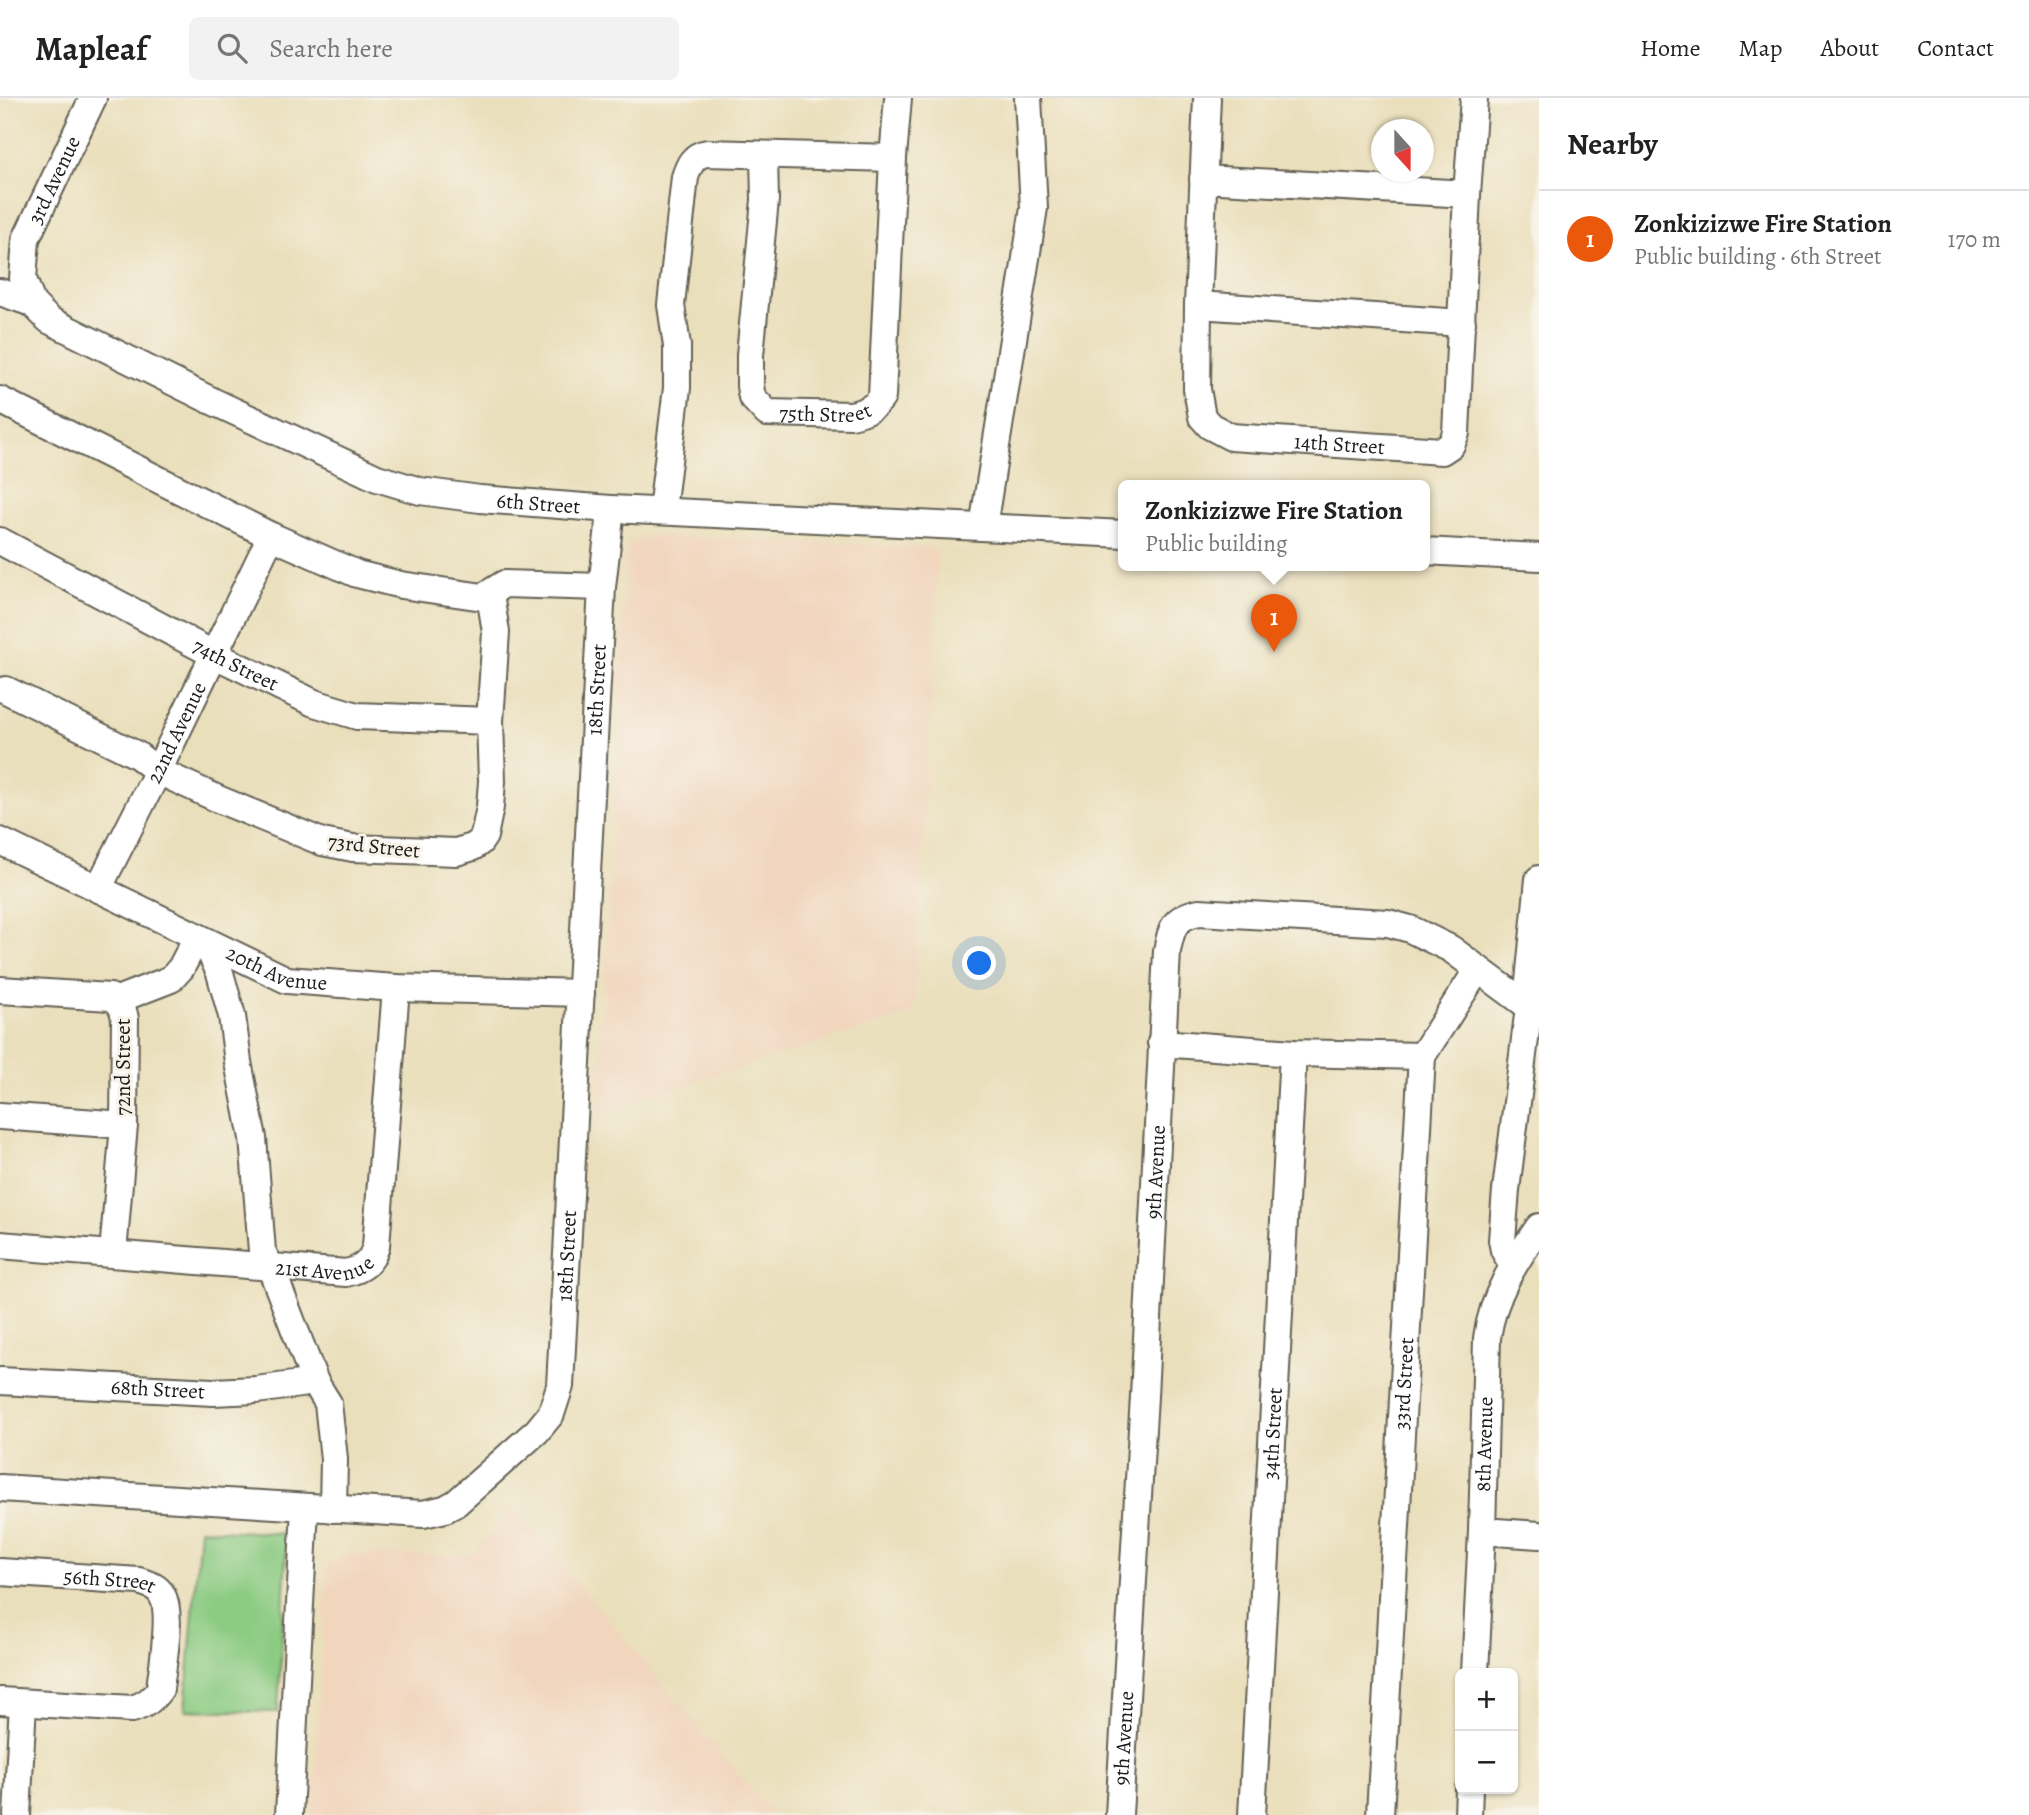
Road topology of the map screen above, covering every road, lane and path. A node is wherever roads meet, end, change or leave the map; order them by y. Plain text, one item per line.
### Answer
1 (93, 98) edge
2 (898, 98) edge
3 (1028, 98) edge
4 (1208, 98) edge
5 (1474, 98) edge
6 (764, 156) junction
7 (892, 158) junction
8 (1203, 179) junction
9 (1467, 194) junction
10 (0, 292) edge
11 (32, 303) junction
12 (1198, 305) junction
13 (1462, 323) junction
14 (0, 400) edge
15 (611, 509) junction
16 (663, 510) junction
17 (983, 527) junction
18 (1118, 534) edge
19 (271, 536) junction
20 (0, 541) edge
21 (1430, 551) edge
22 (1539, 557) edge
23 (602, 587) junction
24 (483, 597) junction
25 (213, 654) junction
26 (6, 690) dead end
27 (490, 721) junction
28 (158, 771) junction
29 (0, 841) edge
30 (1539, 879) edge
31 (98, 889) junction
32 (201, 939) junction
33 (1478, 969) junction
34 (396, 988) junction
35 (0, 990) edge
36 (581, 993) junction
37 (117, 1000) junction
38 (1534, 1010) edge
39 (1161, 1044) junction
40 (1293, 1053) junction
41 (1422, 1056) junction
42 (0, 1116) edge
43 (124, 1125) junction
44 (1539, 1227) edge
45 (0, 1245) edge
46 (113, 1253) junction
47 (1513, 1265) junction
48 (271, 1268) junction
49 (0, 1381) edge
50 (315, 1382) junction
51 (0, 1488) edge
52 (304, 1508) junction
53 (333, 1508) junction
54 (1482, 1531) junction
55 (1539, 1535) edge
56 (0, 1572) edge
57 (1475, 1668) edge
58 (11, 1702) edge
59 (1469, 1794) edge
60 (17, 1815) edge
61 (289, 1815) edge
62 (1119, 1815) edge
63 (1252, 1815) edge
64 (1380, 1815) edge
65 (1468, 1815) edge

1 - 11 street, 3rd Avenue
2 - 7 street, 75th Street
3 - 17 street
4 - 8 street, 14th Street
5 - 9 street, 14th Street
6 - 7 street
6 - 7 street, 75th Street
6 - 16 street
8 - 9 street
8 - 12 street, 14th Street
9 - 13 street, 14th Street
10 - 11 street, 6th Street
11 - 15 street, 6th Street
12 - 13 street
12 - 13 street, 14th Street
14 - 19 street
15 - 16 street, 6th Street
15 - 23 street, 18th Street
16 - 17 street, 6th Street
17 - 18 street, 6th Street
19 - 24 street
19 - 25 street, 22nd Avenue
20 - 25 street, 74th Street
21 - 22 street
23 - 24 street
23 - 36 street, 18th Street
24 - 27 street, 73rd Street
25 - 27 street, 74th Street
25 - 28 street, 22nd Avenue
26 - 28 street, 73rd Street
27 - 28 street, 73rd Street
28 - 31 street, 22nd Avenue
29 - 31 street, 20th Avenue
30 - 38 street
31 - 32 street, 20th Avenue
32 - 34 street, 20th Avenue
32 - 37 street
32 - 48 street
33 - 38 street, 9th Avenue
33 - 39 street, 9th Avenue
33 - 41 street, 33rd Street
34 - 36 street, 20th Avenue
34 - 48 street, 21st Avenue
35 - 37 street, 72nd Street
36 - 53 street, 18th Street
37 - 43 street, 72nd Street
38 - 47 street
39 - 40 street
39 - 62 street, 9th Avenue
40 - 41 street
40 - 63 street, 34th Street
41 - 64 street, 33rd Street
42 - 43 street
43 - 46 street, 72nd Street
44 - 47 street, 8th Avenue
45 - 46 street, 21st Avenue
46 - 48 street, 21st Avenue
47 - 54 street, 8th Avenue
48 - 50 street
49 - 50 street, 68th Street
50 - 53 street
51 - 52 street, 18th Street
52 - 53 street, 18th Street
52 - 61 street
54 - 55 street
54 - 57 street, 8th Avenue
56 - 58 street, 56th Street
58 - 60 street
59 - 65 street

